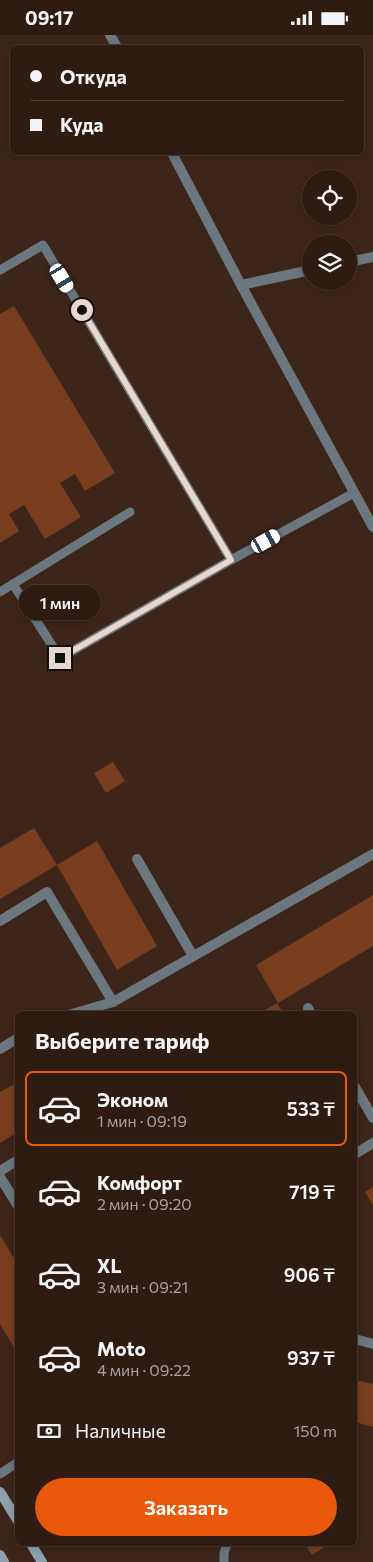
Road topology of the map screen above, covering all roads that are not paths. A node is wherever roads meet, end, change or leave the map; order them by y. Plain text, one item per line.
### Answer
1 (173, 155) edge
2 (373, 257) edge
3 (357, 260) edge
4 (0, 270) edge
5 (302, 272) edge
6 (240, 285) junction
7 (354, 493) junction
8 (130, 512) dead end
9 (373, 527) edge
10 (231, 560) junction
11 (14, 584) junction
12 (0, 592) edge
13 (373, 854) edge
14 (138, 859) dead end
15 (0, 921) edge
16 (193, 956) junction
17 (113, 1002) junction
18 (82, 1011) edge
19 (15, 1040) edge
20 (0, 1049) edge
21 (357, 1090) edge
22 (373, 1118) edge
23 (373, 1143) edge
24 (357, 1153) edge
25 (15, 1162) edge
26 (0, 1171) edge
27 (0, 1177) edge
28 (15, 1202) edge
29 (357, 1340) edge
30 (373, 1344) edge
31 (15, 1464) edge
32 (0, 1474) edge
33 (0, 1492) edge
34 (15, 1516) edge
35 (32, 1546) edge
36 (226, 1546) edge
37 (0, 1555) edge
38 (4, 1562) edge
39 (42, 1562) edge
40 (224, 1562) edge

1 - 6 street
2 - 3 street
4 - 10 lane
5 - 6 street
6 - 7 street
7 - 9 street
7 - 10 lane
8 - 11 lane
10 - 11 lane
11 - 12 lane
13 - 16 street
14 - 16 street
15 - 17 street
16 - 17 street
17 - 18 street
19 - 20 street
21 - 22 street
23 - 24 street
25 - 26 street
27 - 28 street
29 - 30 street
31 - 32 lane
33 - 34 main road
35 - 39 main road
36 - 40 lane
37 - 38 main road

